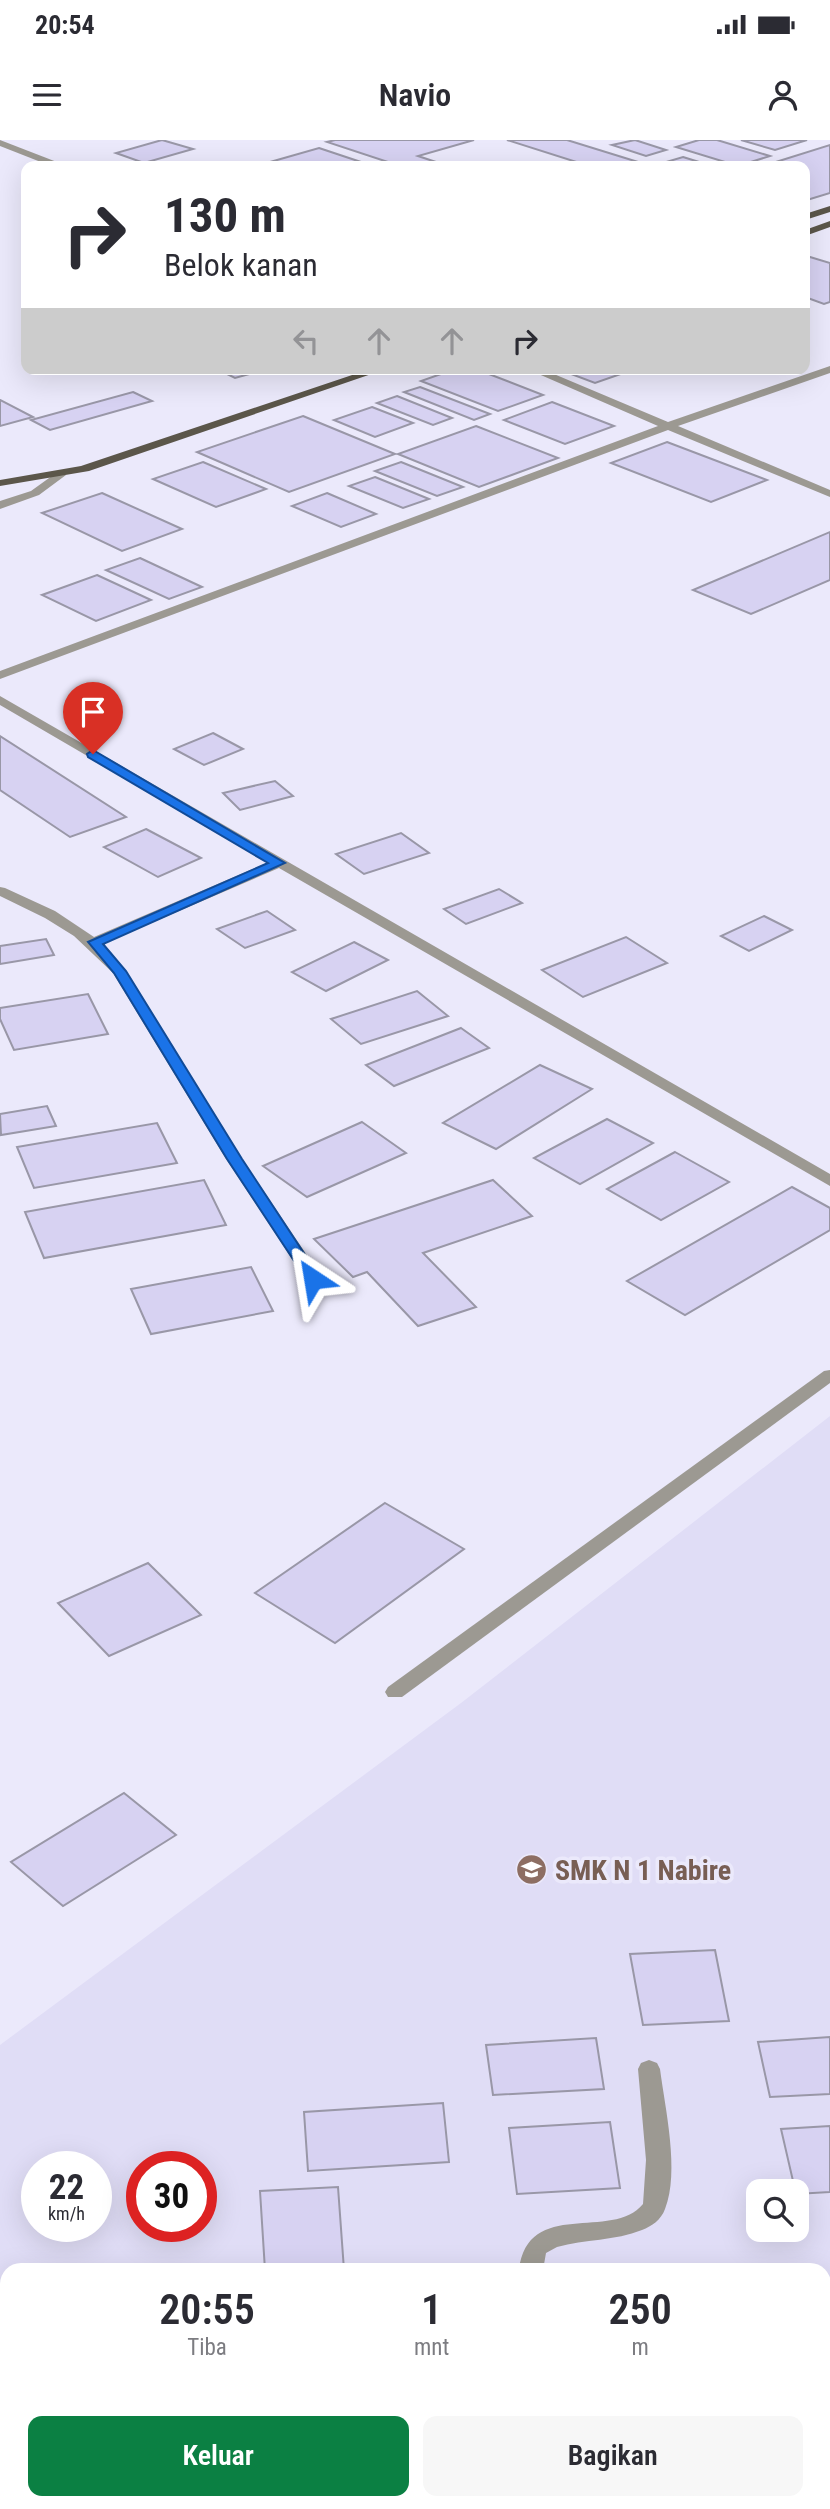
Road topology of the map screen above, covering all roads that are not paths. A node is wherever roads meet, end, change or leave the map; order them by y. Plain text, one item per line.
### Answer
1 (0, 143) edge
2 (45, 161) edge
3 (830, 209) edge
4 (810, 215) edge
5 (830, 224) edge
6 (810, 231) edge
7 (830, 369) edge
8 (363, 375) edge
9 (546, 375) edge
10 (668, 426) junction
11 (60, 475) junction
12 (0, 483) edge
13 (830, 494) edge
14 (0, 505) edge
15 (0, 675) edge
16 (0, 700) edge
17 (278, 863) junction
18 (0, 891) edge
19 (95, 942) junction
20 (830, 1181) edge
21 (313, 1279) dead end
22 (830, 1374) edge
23 (396, 1692) dead end
24 (649, 2068) dead end
25 (532, 2263) edge

1 - 2 street
3 - 4 main road
5 - 6 main road
7 - 10 street
8 - 11 main road
9 - 10 street
10 - 13 street
10 - 15 street
11 - 12 main road
11 - 14 street
16 - 17 street
17 - 19 street
17 - 20 street
18 - 19 street
19 - 21 street
22 - 23 street
24 - 25 street

